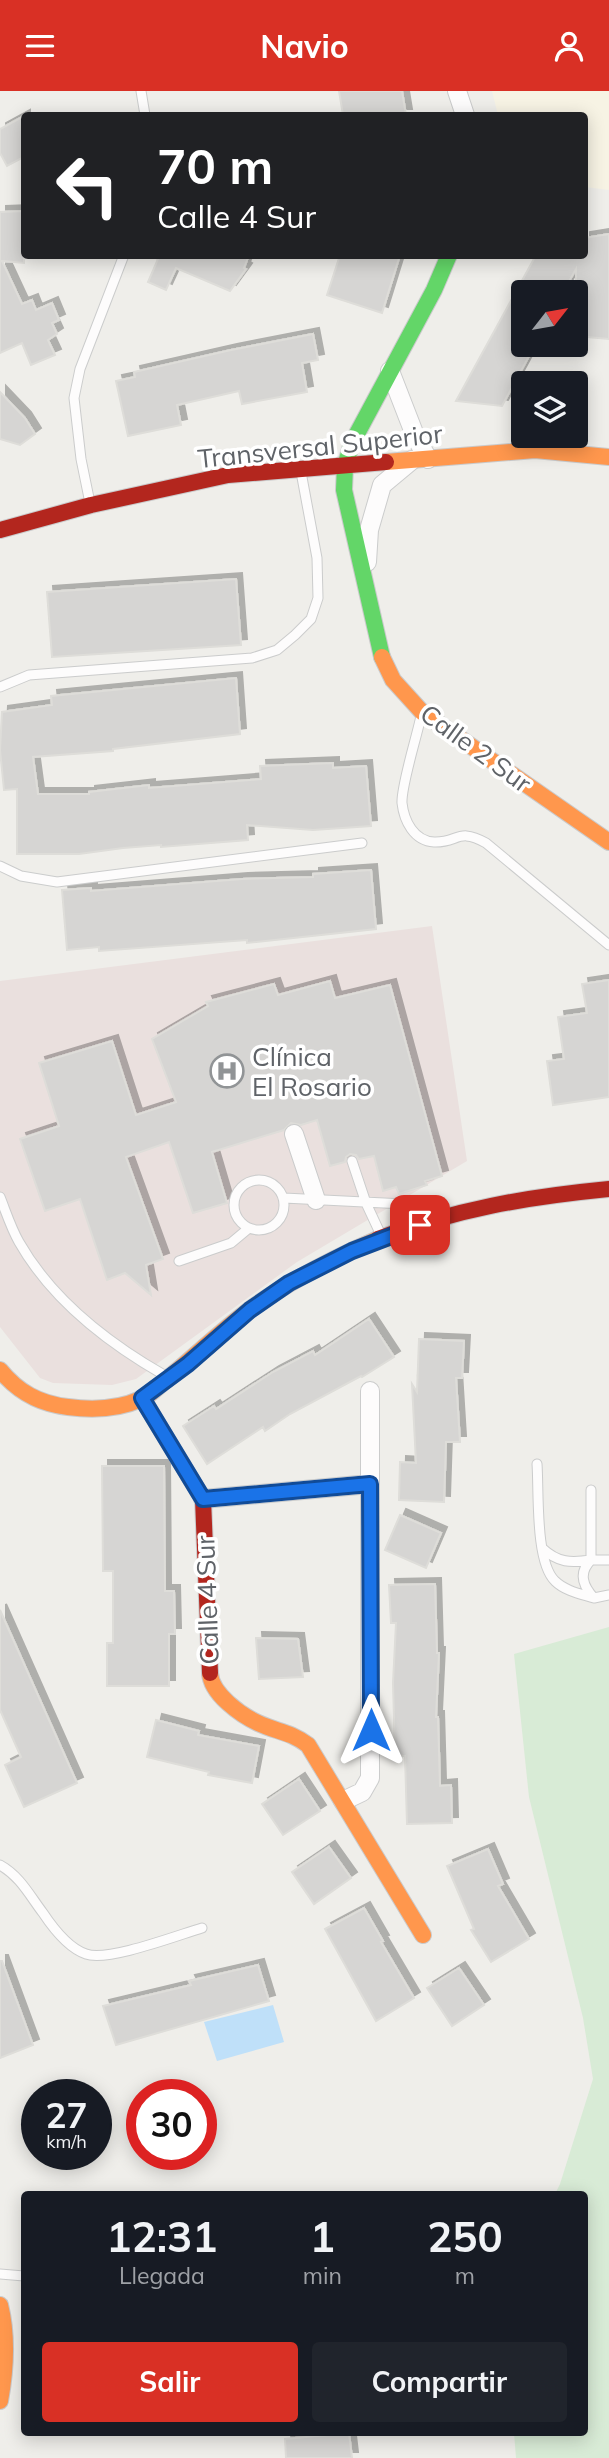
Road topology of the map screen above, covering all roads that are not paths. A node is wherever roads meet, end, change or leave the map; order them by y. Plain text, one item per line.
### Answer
1 (141, 91) edge
2 (457, 91) edge
3 (144, 112) edge
4 (464, 112) edge
5 (122, 259) edge
6 (447, 259) edge
7 (390, 371) junction
8 (609, 457) edge
9 (420, 460) junction
10 (345, 465) junction
11 (300, 469) junction
12 (91, 505) junction
13 (0, 530) edge
14 (366, 587) junction
15 (0, 687) edge
16 (422, 712) junction
17 (609, 842) edge
18 (362, 843) dead end
19 (0, 866) edge
20 (609, 944) edge
21 (294, 1134) dead end
22 (352, 1161) dead end
23 (609, 1189) edge
24 (0, 1197) edge
25 (284, 1198) junction
26 (316, 1200) junction
27 (366, 1203) junction
28 (438, 1218) junction
29 (249, 1229) junction
30 (383, 1238) junction
31 (179, 1261) dead end
32 (0, 1370) edge
33 (169, 1378) junction
34 (370, 1391) dead end
35 (142, 1398) junction
36 (537, 1464) dead end
37 (370, 1484) junction
38 (591, 1490) dead end
39 (203, 1499) junction
40 (542, 1548) junction
41 (592, 1560) junction
42 (609, 1560) edge
43 (609, 1595) edge
44 (594, 1598) junction
45 (343, 1801) junction
46 (0, 1864) edge
47 (202, 1928) dead end
48 (423, 1935) dead end
49 (0, 2274) edge
50 (21, 2276) edge
51 (0, 2305) edge
52 (0, 2400) edge

1 - 3 lane
2 - 4 street
5 - 12 lane
6 - 7 street
7 - 9 street
7 - 10 street
8 - 9 street, Transversal Superior
9 - 10 street, Transversal Superior
9 - 14 street, Calle 2 Sur
10 - 11 street, Transversal Superior
10 - 14 street, Calle 2 Sur
11 - 12 street, Transversal Superior
11 - 15 lane
12 - 13 street, Transversal Superior
14 - 16 street, Calle 2 Sur
16 - 17 street, Calle 2 Sur
16 - 20 lane
18 - 19 lane
21 - 26 street
22 - 27 lane
23 - 28 street
24 - 33 lane
25 - 26 lane
25 - 29 lane
25 - 29 lane
26 - 27 lane
27 - 28 lane
27 - 30 lane
28 - 30 street
29 - 31 lane
30 - 33 street
32 - 35 street
33 - 35 street
34 - 37 street
35 - 39 street, Calle 4 Sur
36 - 40 lane
37 - 39 street, Calle 4 Sur
37 - 45 street
38 - 41 lane
39 - 45 street, Calle 4 Sur
40 - 41 lane
40 - 44 lane
41 - 42 lane
41 - 44 lane
43 - 44 lane
45 - 48 street, Calle 4 Sur
46 - 47 lane
49 - 50 lane
51 - 52 street

